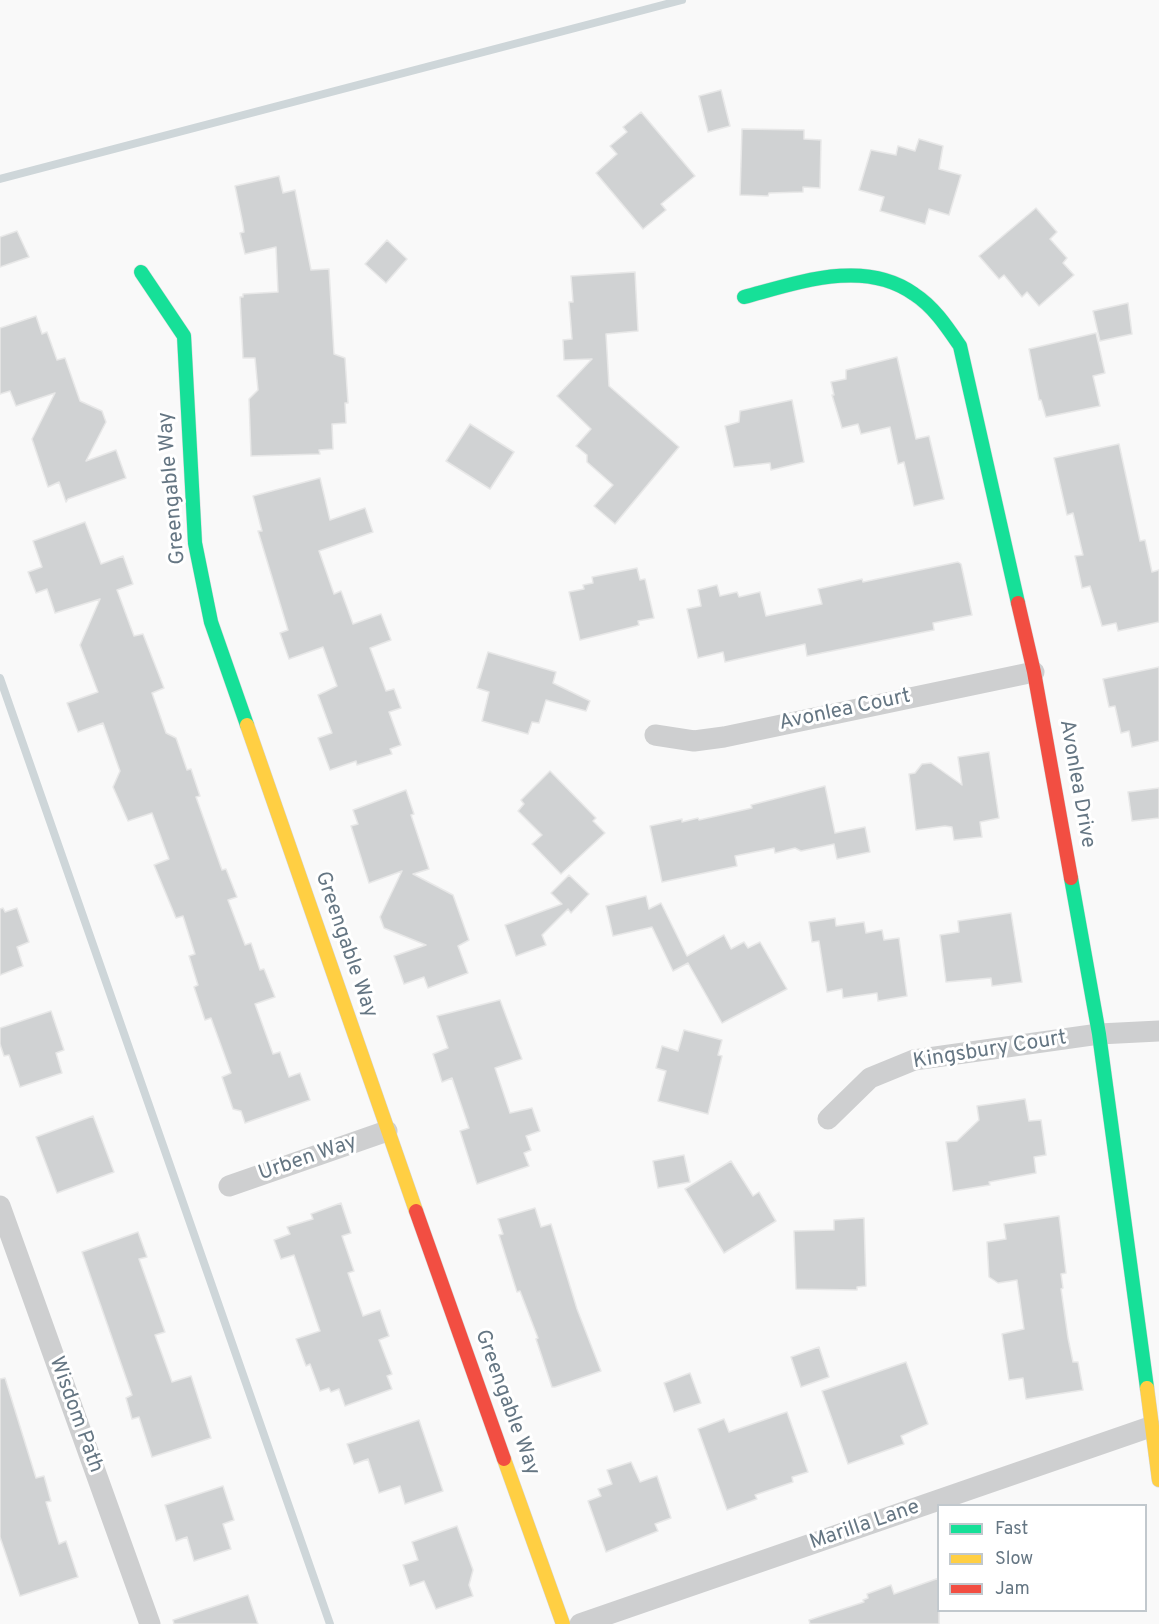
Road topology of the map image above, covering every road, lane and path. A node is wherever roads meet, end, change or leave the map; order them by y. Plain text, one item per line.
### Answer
1 (141, 272) dead end
2 (744, 297) dead end
3 (1034, 672) junction
4 (655, 735) dead end
5 (1159, 1030) edge
6 (1099, 1034) junction
7 (828, 1119) dead end
8 (387, 1131) junction
9 (229, 1186) dead end
10 (0, 1206) edge
11 (1150, 1427) junction
12 (1159, 1480) edge
13 (143, 1622) edge
14 (563, 1624) edge
15 (580, 1624) edge

1 - 8 street, Greengable Way
2 - 3 street, Avonlea Drive
3 - 4 street, Avonlea Court
3 - 6 street, Avonlea Drive
5 - 6 street, Kingsbury Court
6 - 7 street, Kingsbury Court
6 - 11 street, Avonlea Drive
8 - 9 street, Urben Way
8 - 14 street, Greengable Way
10 - 13 street, Wisdom Path
11 - 12 street, Avonlea Drive
11 - 15 street, Marilla Lane

